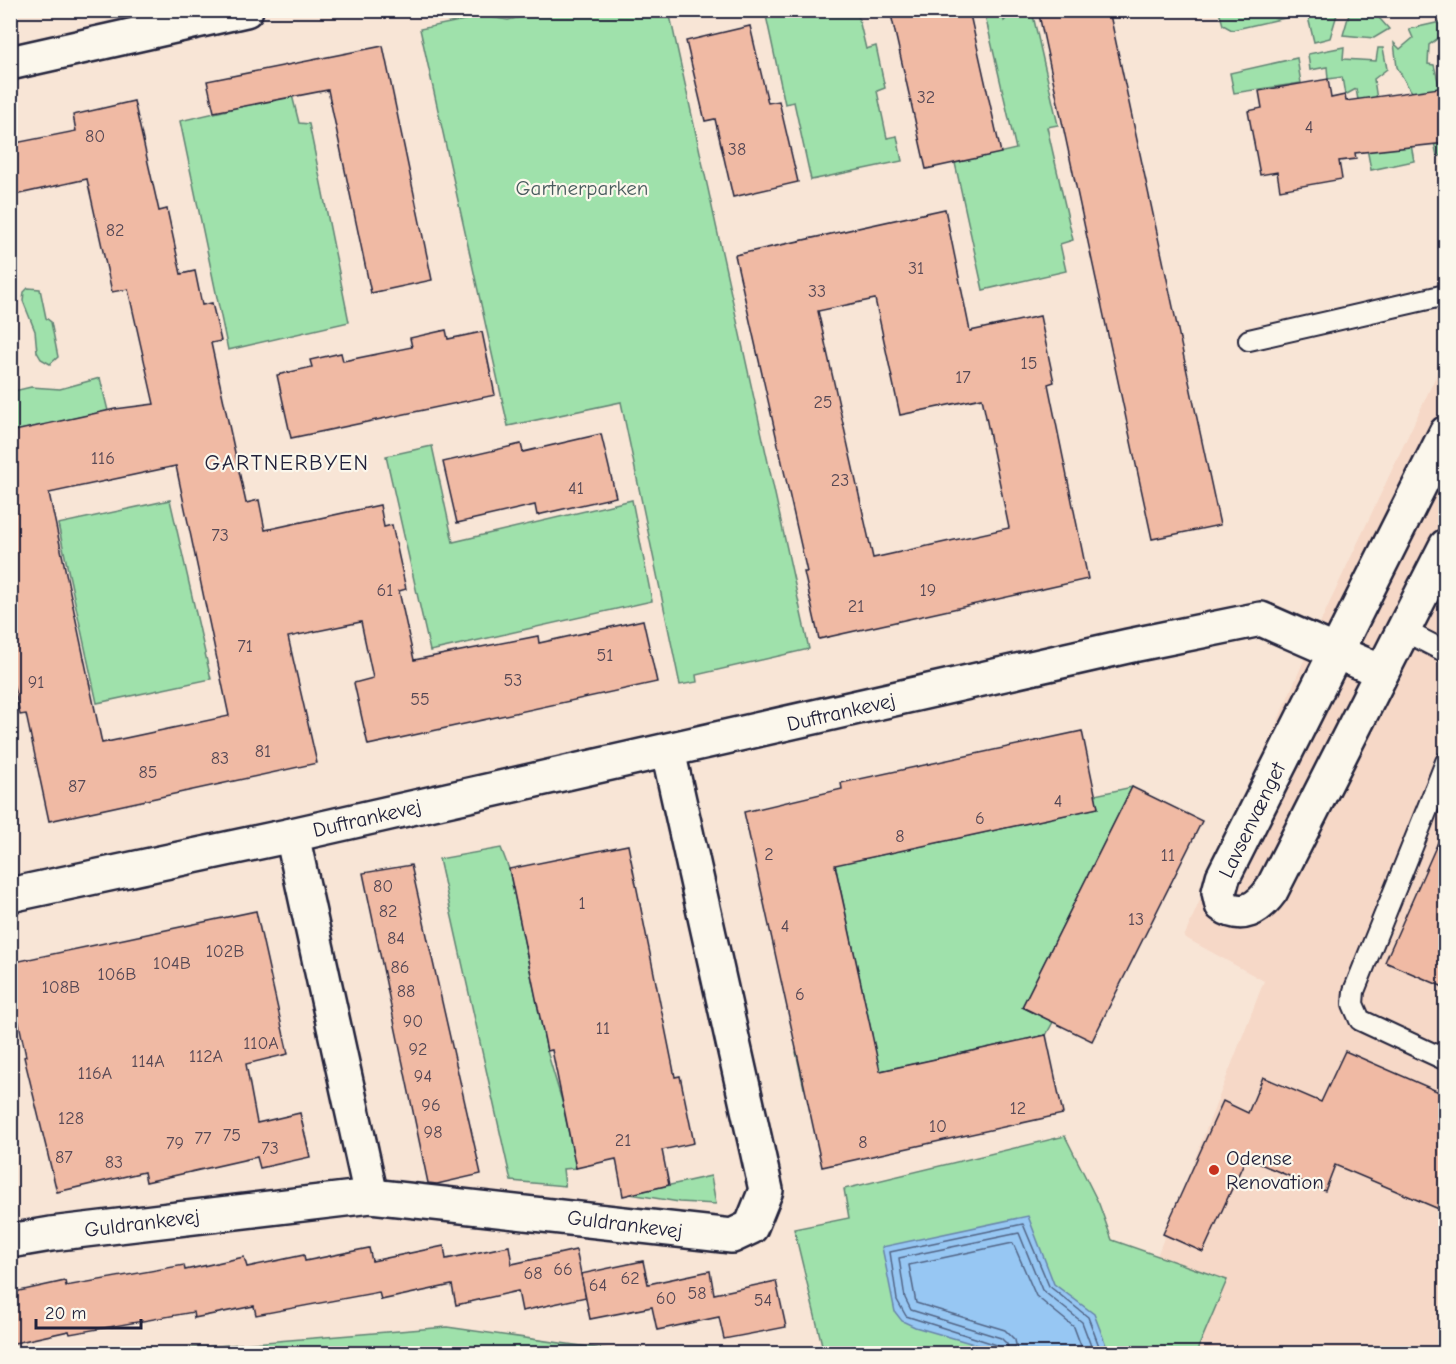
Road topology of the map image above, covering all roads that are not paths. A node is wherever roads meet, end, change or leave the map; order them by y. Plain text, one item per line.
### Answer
1 (246, 10) edge
2 (10, 63) edge
3 (1446, 298) edge
4 (1249, 340) dead end
5 (1446, 433) edge
6 (1446, 546) edge
7 (1403, 630) junction
8 (1337, 650) junction
9 (1444, 651) edge
10 (1382, 672) junction
11 (668, 751) junction
12 (1446, 762) edge
13 (1440, 792) edge
14 (292, 835) junction
15 (10, 895) edge
16 (1446, 1060) edge
17 (370, 1196) junction
18 (10, 1241) edge

1 - 2 street
3 - 4 lane
5 - 8 street, Lavsenvænget
6 - 7 street, Lavsenvænget
7 - 9 lane
7 - 10 street, Lavsenvænget
8 - 10 street, Duftrankevej
8 - 10 street, Lavsenvænget
8 - 11 street, Duftrankevej
11 - 14 street, Duftrankevej
11 - 17 street, Guldrankevej
12 - 13 lane
13 - 16 lane
14 - 15 street, Duftrankevej
14 - 17 street, Duftrankevej
17 - 18 street, Guldrankevej

